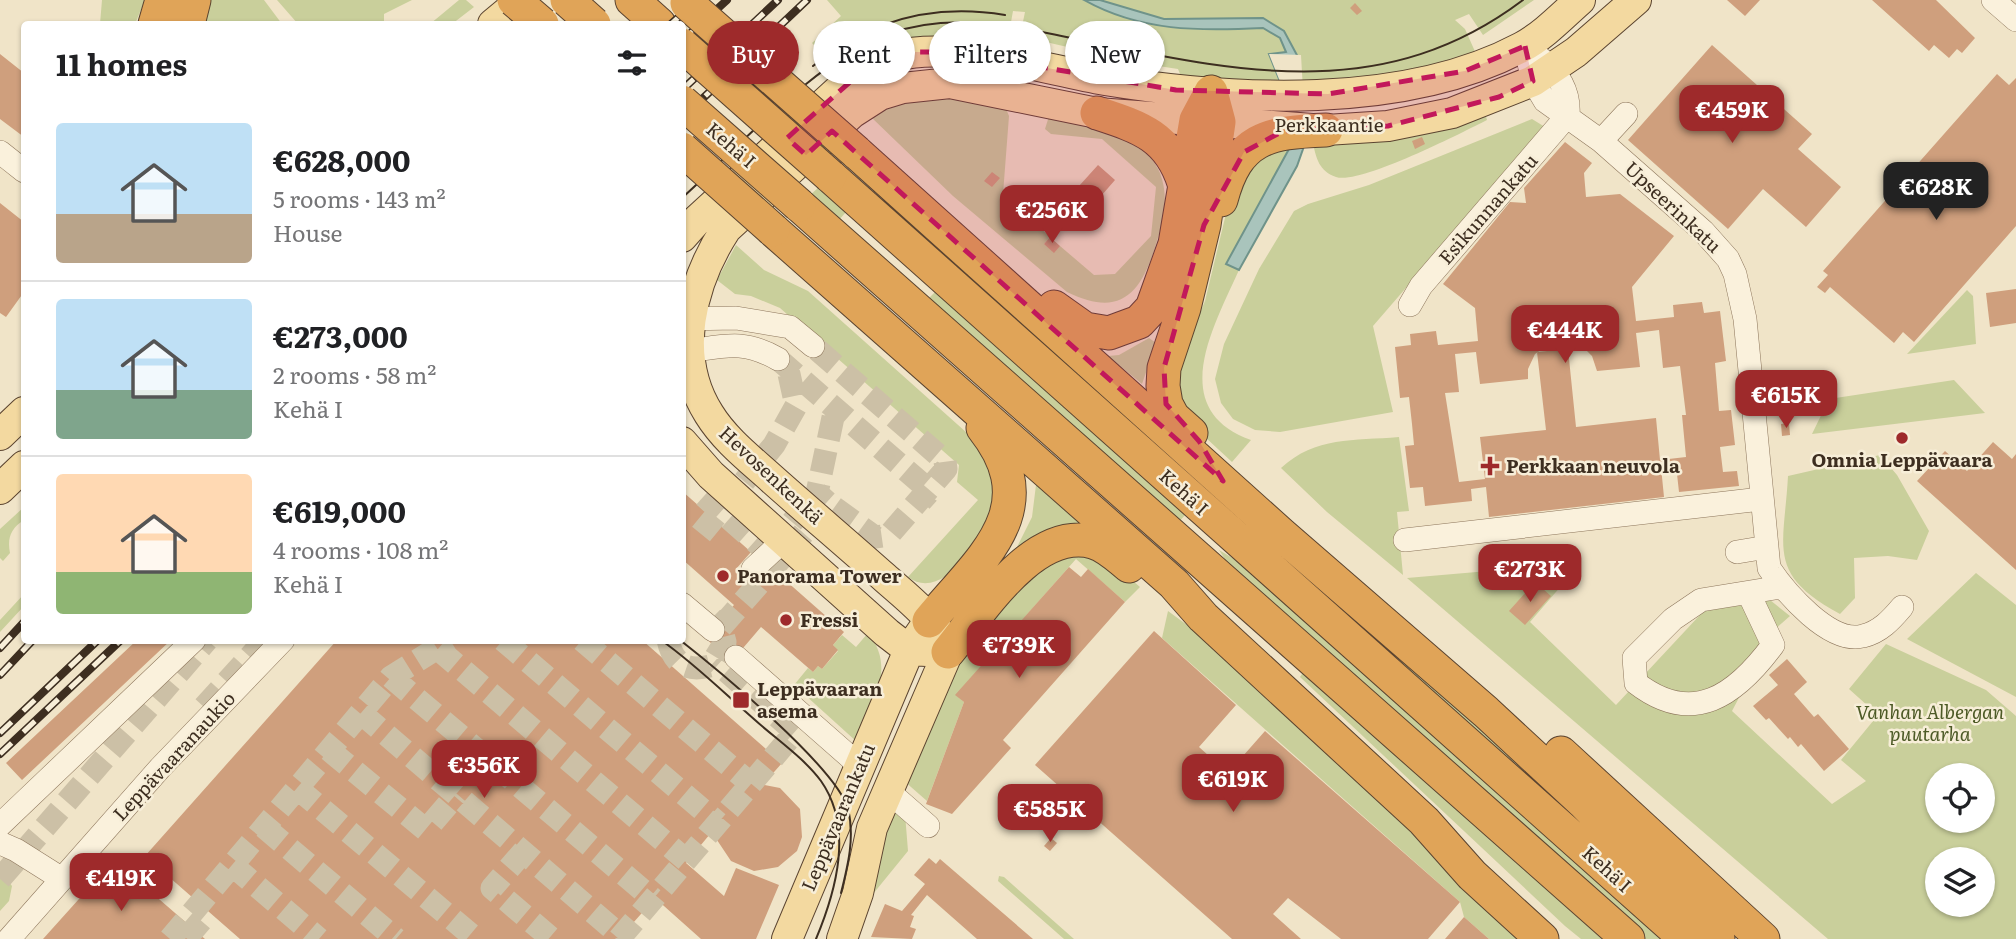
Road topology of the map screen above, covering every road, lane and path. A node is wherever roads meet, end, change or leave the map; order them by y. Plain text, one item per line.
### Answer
1 (162, 0) edge
2 (194, 0) edge
3 (514, 0) edge
4 (522, 0) edge
5 (566, 0) edge
6 (588, 0) edge
7 (632, 0) edge
8 (684, 0) edge
9 (1580, 0) edge
10 (1636, 0) edge
11 (1993, 0) edge
12 (2016, 20) edge
13 (156, 21) edge
14 (189, 21) edge
15 (497, 21) edge
16 (538, 21) edge
17 (562, 21) edge
18 (590, 21) edge
19 (656, 21) edge
20 (1525, 46) junction
21 (686, 49) edge
22 (1543, 75) junction
23 (686, 106) edge
24 (1209, 111) junction
25 (1097, 113) junction
26 (1626, 114) dead end
27 (1568, 115) junction
28 (1282, 129) junction
29 (1326, 130) joint
30 (1601, 141) junction
31 (0, 152) edge
32 (686, 153) edge
33 (21, 169) edge
34 (1184, 183) junction
35 (1204, 225) junction
36 (686, 232) edge
37 (999, 279) junction
38 (1410, 305) dead end
39 (736, 318) junction
40 (686, 319) edge
41 (813, 346) tunnel mouth
42 (686, 352) edge
43 (686, 355) edge
44 (947, 382) junction
45 (21, 415) edge
46 (0, 435) edge
47 (686, 447) edge
48 (21, 469) edge
49 (1223, 481) junction
50 (0, 489) edge
51 (1761, 499) junction
52 (784, 540) junction
53 (1405, 540) dead end
54 (1767, 547) junction
55 (1737, 552) dead end
56 (753, 569) dead end
57 (1336, 583) junction
58 (1781, 587) junction
59 (1749, 594) junction
60 (1902, 607) dead end
61 (686, 608) edge
62 (1203, 617) junction
63 (929, 621) junction
64 (713, 630) tunnel mouth
65 (190, 644) edge
66 (279, 644) edge
67 (909, 650) junction
68 (948, 652) junction
69 (736, 657) dead end
70 (851, 758) dead end
71 (896, 798) dead end
72 (1424, 821) junction
73 (0, 825) edge
74 (928, 826) dead end
75 (0, 844) edge
76 (62, 879) junction
77 (7, 938) edge
78 (787, 939) edge
79 (842, 939) edge
80 (1542, 939) edge
81 (1568, 939) edge
82 (1628, 939) edge
83 (1686, 939) edge
84 (1718, 939) edge
85 (1763, 939) edge

1 - 13 highway
2 - 14 highway
3 - 16 highway, bridge
4 - 15 main road
5 - 18 highway, bridge
6 - 17 main road
7 - 19 highway
8 - 37 highway, bridge
9 - 20 main road, Perkkaantie
10 - 22 main road, Perkkaantie
11 - 12 street
20 - 22 street, Upseerinkatu
20 - 24 main road, Perkkaantie
21 - 83 highway, Kehä I, bridge
22 - 27 street, Upseerinkatu
22 - 29 main road, Perkkaantie
23 - 82 highway, Kehä I, bridge
24 - 25 main road, Hevosenkenkä
24 - 28 main road, Perkkaantie
24 - 34 highway
24 - 35 highway
24 - 36 main road
25 - 34 highway
25 - 40 main road, Hevosenkenkä
26 - 30 street
27 - 30 street, Upseerinkatu
27 - 38 street, Esikunnankatu
28 - 29 highway
28 - 35 highway
30 - 51 street, Upseerinkatu
31 - 33 street
32 - 44 highway, bridge
34 - 37 highway
35 - 49 highway
37 - 49 highway
39 - 40 street
39 - 41 street
39 - 42 street
43 - 63 main road, Hevosenkenkä
44 - 62 highway
44 - 63 highway
45 - 46 main road
47 - 52 main road, Hevosenkenkä
48 - 50 main road
49 - 57 highway
51 - 53 street
51 - 54 street, Upseerinkatu
52 - 56 street
52 - 67 main road, Hevosenkenkä
54 - 55 street
54 - 58 street, Upseerinkatu
57 - 84 highway
57 - 85 highway
58 - 59 street
58 - 60 street, Upseerinkatu
59 - 59 street
61 - 64 street
62 - 68 highway
62 - 72 highway
63 - 67 main road, Leppävaarankatu
63 - 68 main road, Hevosenkenkä
65 - 73 street
66 - 76 street, Leppävaaranaukio
67 - 68 main road
67 - 78 main road, Leppävaarankatu
68 - 79 main road, Leppävaarankatu
69 - 70 street
71 - 74 street
72 - 80 highway
72 - 81 highway
75 - 76 street
76 - 77 street, Leppävaaranaukio

